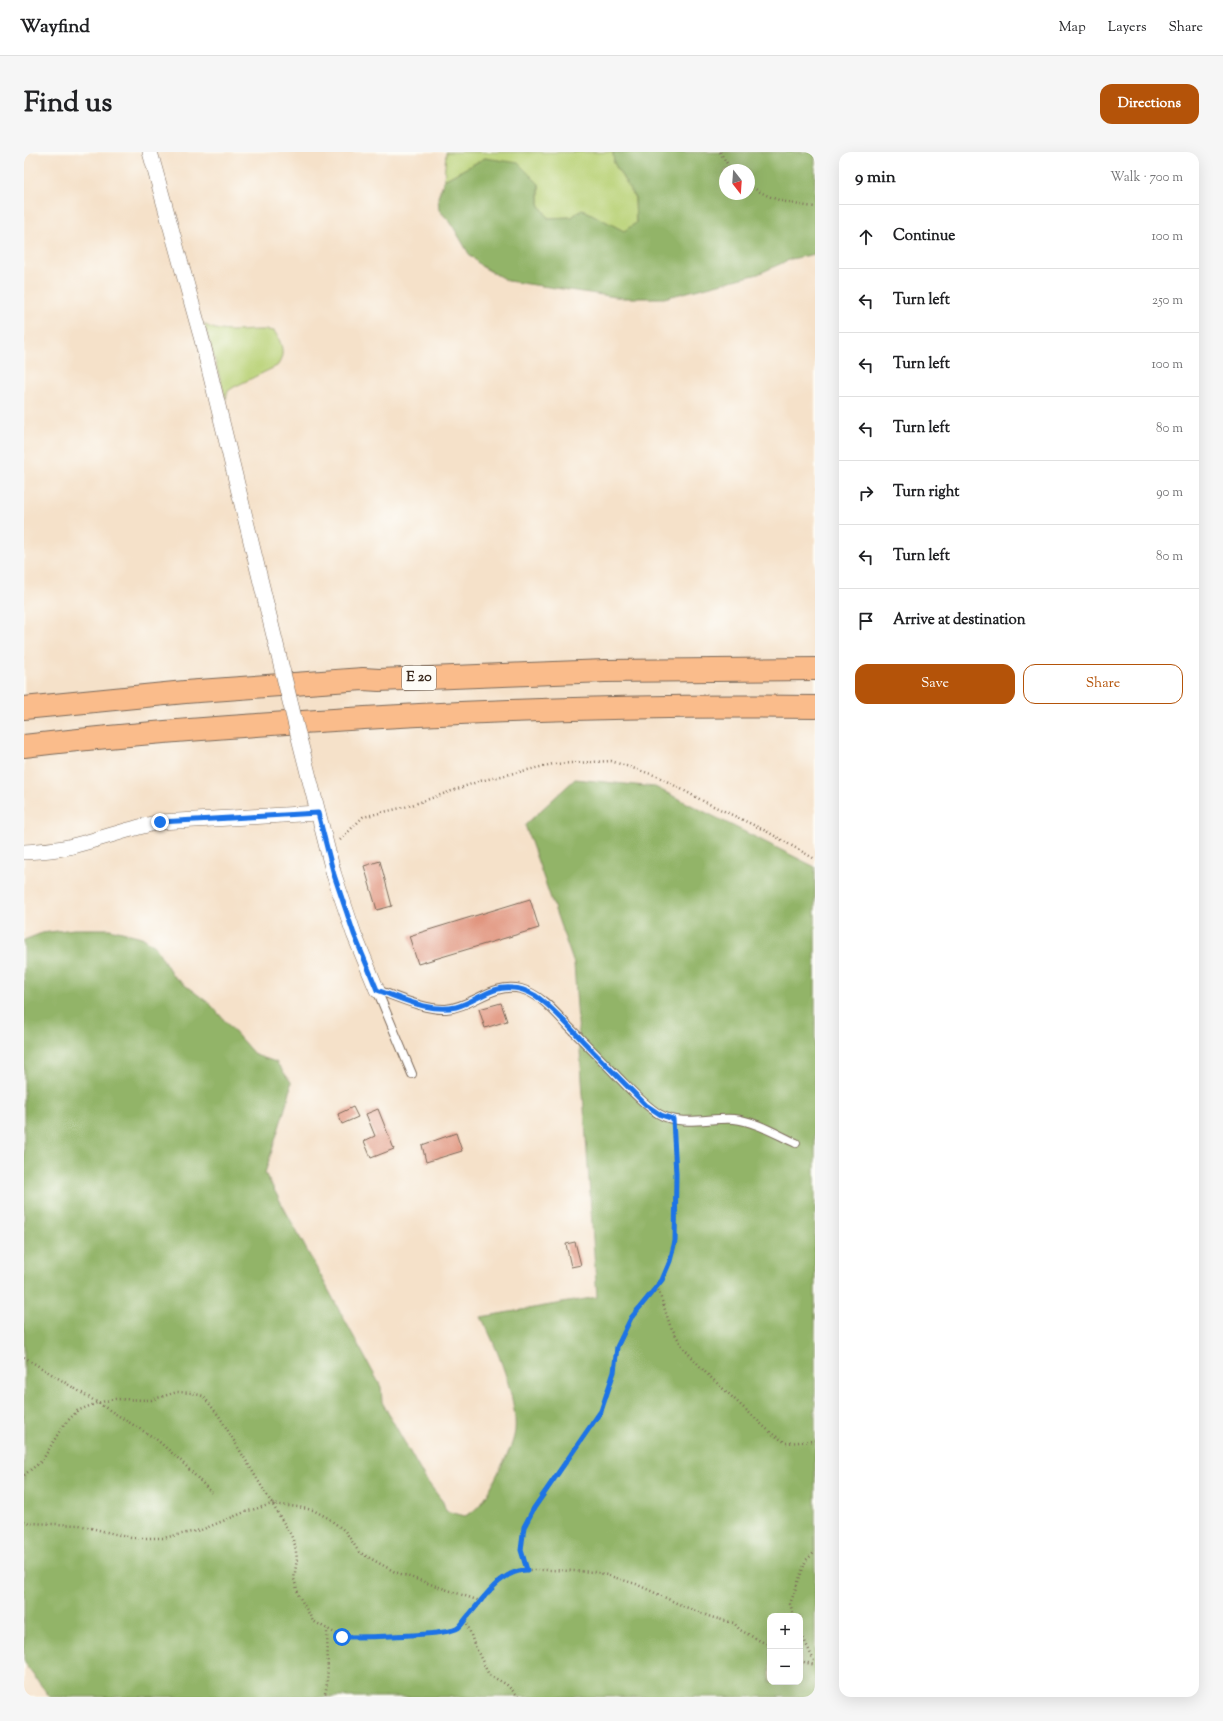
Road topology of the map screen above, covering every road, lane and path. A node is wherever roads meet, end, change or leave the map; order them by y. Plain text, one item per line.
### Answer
1 (150, 152) edge
2 (720, 152) edge
3 (727, 164) edge
4 (755, 189) edge
5 (815, 208) edge
6 (815, 669) edge
7 (815, 707) edge
8 (24, 708) edge
9 (24, 746) edge
10 (318, 813) junction
11 (24, 852) edge
12 (815, 859) edge
13 (330, 861) junction
14 (377, 990) junction
15 (412, 1074) dead end
16 (673, 1119) junction
17 (796, 1143) dead end
18 (657, 1286) junction
19 (24, 1357) edge
20 (97, 1403) junction
21 (815, 1441) edge
22 (24, 1475) edge
23 (212, 1493) dead end
24 (272, 1504) junction
25 (24, 1521) edge
26 (815, 1552) edge
27 (527, 1570) junction
28 (480, 1601) junction
29 (793, 1613) edge
30 (465, 1619) junction
31 (327, 1629) junction
32 (803, 1637) edge
33 (767, 1644) edge
34 (803, 1662) edge
35 (815, 1664) edge
36 (324, 1697) edge
37 (519, 1697) edge

1 - 10 street, bridge
2 - 3 path
4 - 5 path
6 - 8 highway, E 20
7 - 9 highway
10 - 11 street
10 - 13 street
12 - 13 path
13 - 14 street
14 - 15 lane
14 - 16 lane
16 - 17 lane
16 - 18 path
18 - 21 path
18 - 27 path
19 - 20 path
20 - 22 path
20 - 23 path
20 - 24 path
24 - 25 path
24 - 28 path
24 - 31 path
26 - 29 path
27 - 28 path
27 - 33 path
28 - 30 path
30 - 31 path
30 - 37 path
31 - 36 path
32 - 35 path
34 - 35 path

